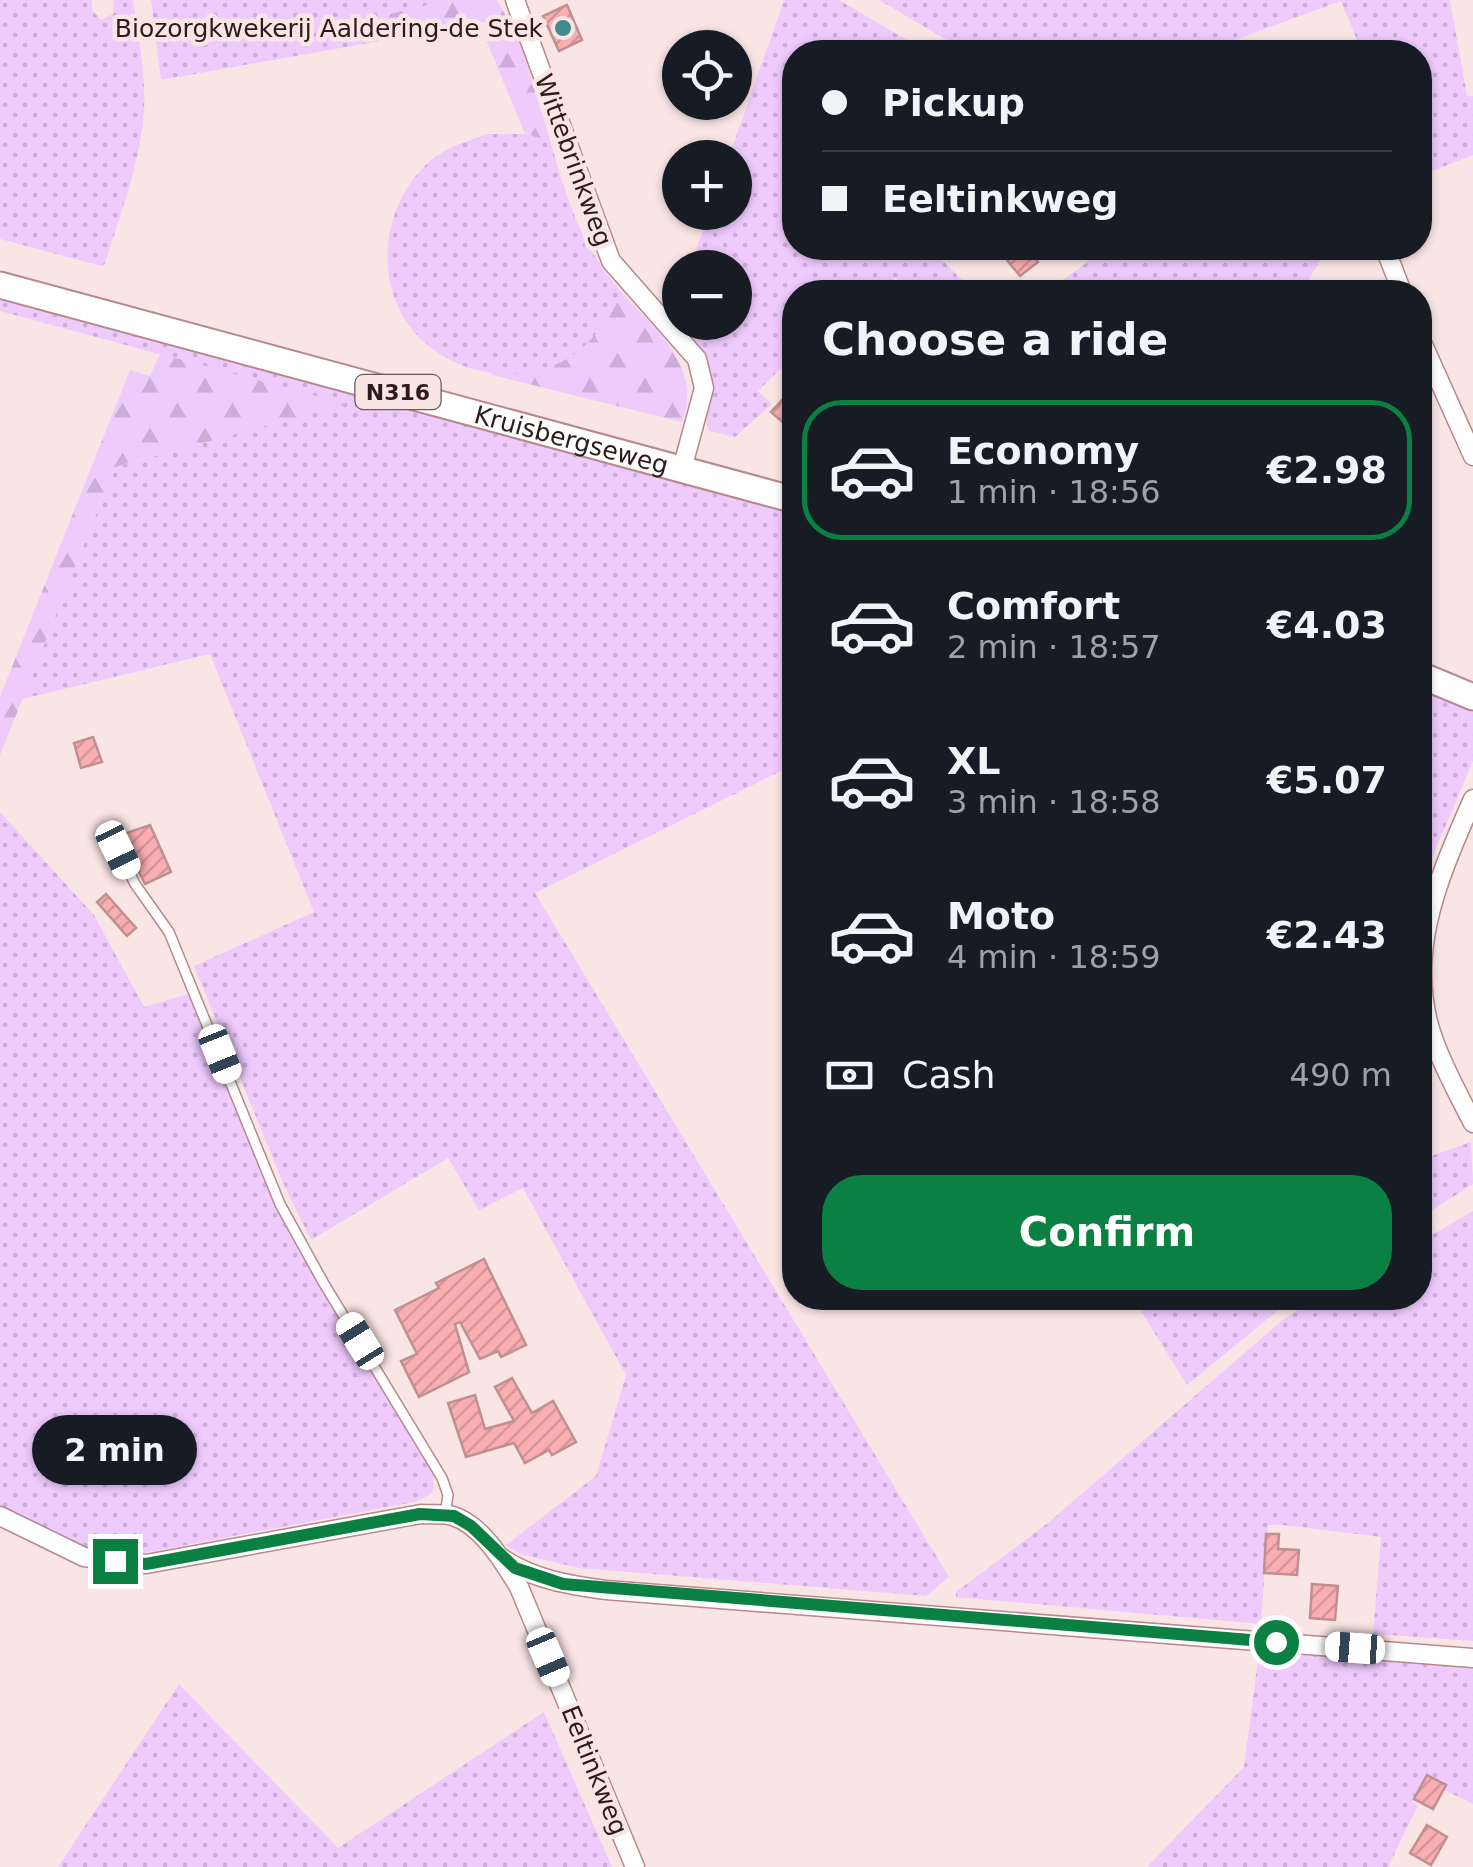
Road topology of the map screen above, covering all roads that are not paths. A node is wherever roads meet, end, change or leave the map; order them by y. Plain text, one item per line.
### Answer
1 (515, 0) edge
2 (0, 285) edge
3 (1432, 365) edge
4 (1473, 456) edge
5 (682, 469) junction
6 (782, 496) edge
7 (1432, 680) edge
8 (1473, 697) edge
9 (1473, 799) edge
10 (118, 850) dead end
11 (1432, 901) edge
12 (1432, 1038) edge
13 (1473, 1123) edge
14 (0, 1516) edge
15 (445, 1516) junction
16 (500, 1557) junction
17 (1473, 1658) edge
18 (635, 1867) edge

1 - 5 street, Wittebrinkweg
2 - 5 main road, Kruisbergseweg / N316
3 - 4 street
5 - 6 main road, Kruisbergseweg / N316
7 - 8 main road
9 - 11 street
10 - 15 lane
12 - 13 street
14 - 15 street
15 - 16 street, Eeltinkweg
16 - 17 street
16 - 18 street, Eeltinkweg

